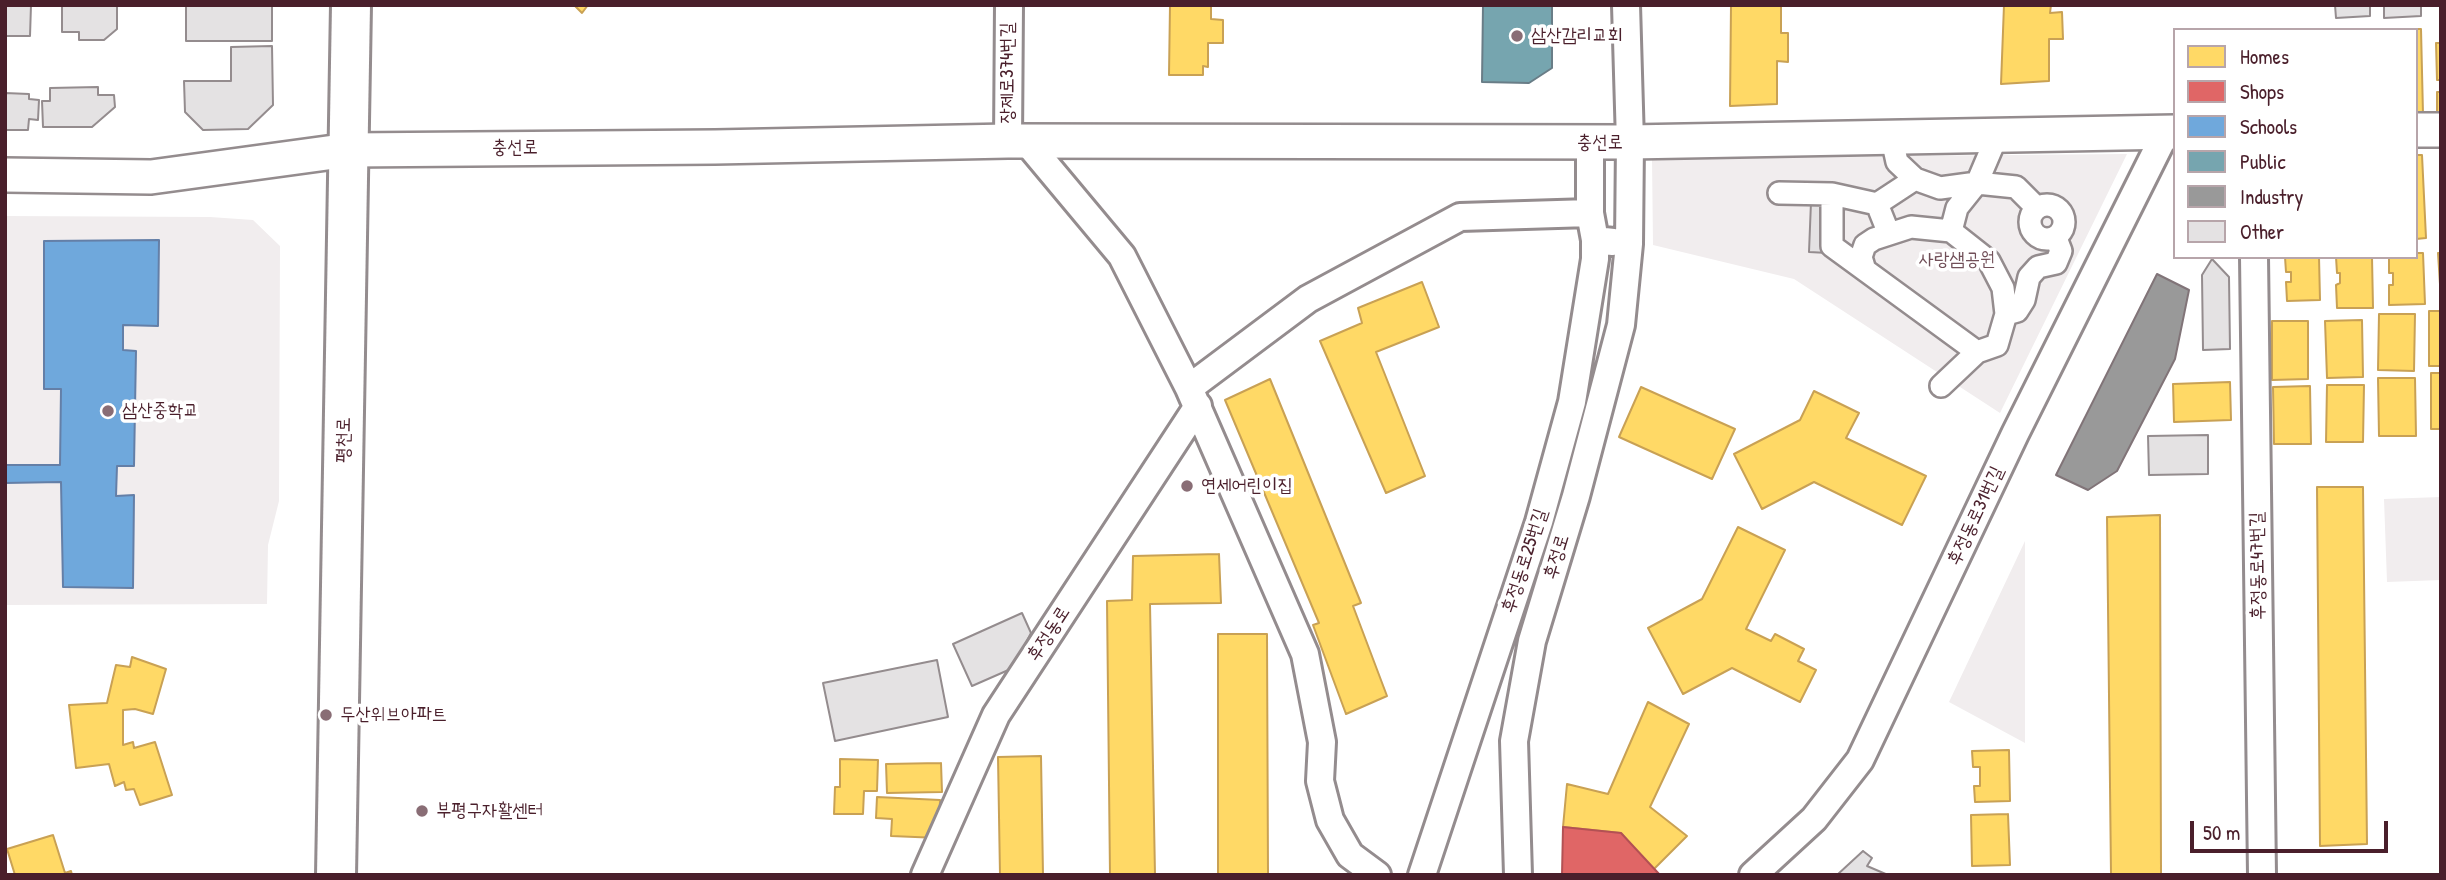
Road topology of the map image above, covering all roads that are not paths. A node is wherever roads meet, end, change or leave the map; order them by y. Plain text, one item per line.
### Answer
1 (351, 5) edge
2 (1009, 5) edge
3 (1626, 5) edge
4 (2418, 130) edge
5 (2441, 130) edge
6 (2170, 132) edge
7 (1997, 136) junction
8 (1892, 139) junction
9 (1017, 141) junction
10 (1630, 142) junction
11 (1590, 143) junction
12 (349, 150) junction
13 (5, 175) edge
14 (1915, 178) junction
15 (1977, 183) junction
16 (1779, 192) dead end
17 (1832, 194) junction
18 (1877, 204) junction
19 (1590, 213) junction
20 (1951, 231) junction
21 (1889, 233) junction
22 (1595, 240) junction
23 (1629, 244) junction
24 (2253, 259) edge
25 (1864, 267) junction
26 (2006, 314) junction
27 (1977, 352) junction
28 (1941, 386) dead end
29 (1194, 397) junction
30 (336, 875) edge
31 (925, 875) edge
32 (1377, 875) edge
33 (1422, 875) edge
34 (1518, 875) edge
35 (1753, 875) edge
36 (2262, 875) edge

1 - 12 main road, 평천로
2 - 9 street, 장제로374번길
3 - 10 street, 후정로
4 - 5 street
6 - 7 street, 충선로
6 - 35 street, 후정동로31번길
7 - 8 street, 충선로
7 - 15 street
8 - 10 street, 충선로
8 - 14 street
9 - 11 street, 충선로
9 - 12 street, 충선로
9 - 29 street
10 - 11 street, 충선로
10 - 23 street, 후정로
11 - 19 street
12 - 13 street, 충선로
12 - 30 main road, 평천로
14 - 15 street
14 - 18 street
15 - 20 street
15 - 26 street
16 - 17 street
17 - 18 street
17 - 25 street
18 - 21 street
19 - 22 street
19 - 29 street
20 - 21 street
20 - 26 street
21 - 25 street
22 - 23 street
22 - 33 street, 후정동로25번길
23 - 34 street, 후정로
24 - 36 street, 후정동로47번길
25 - 27 street
26 - 27 street
27 - 28 street
29 - 31 street, 후정동로
29 - 32 street

